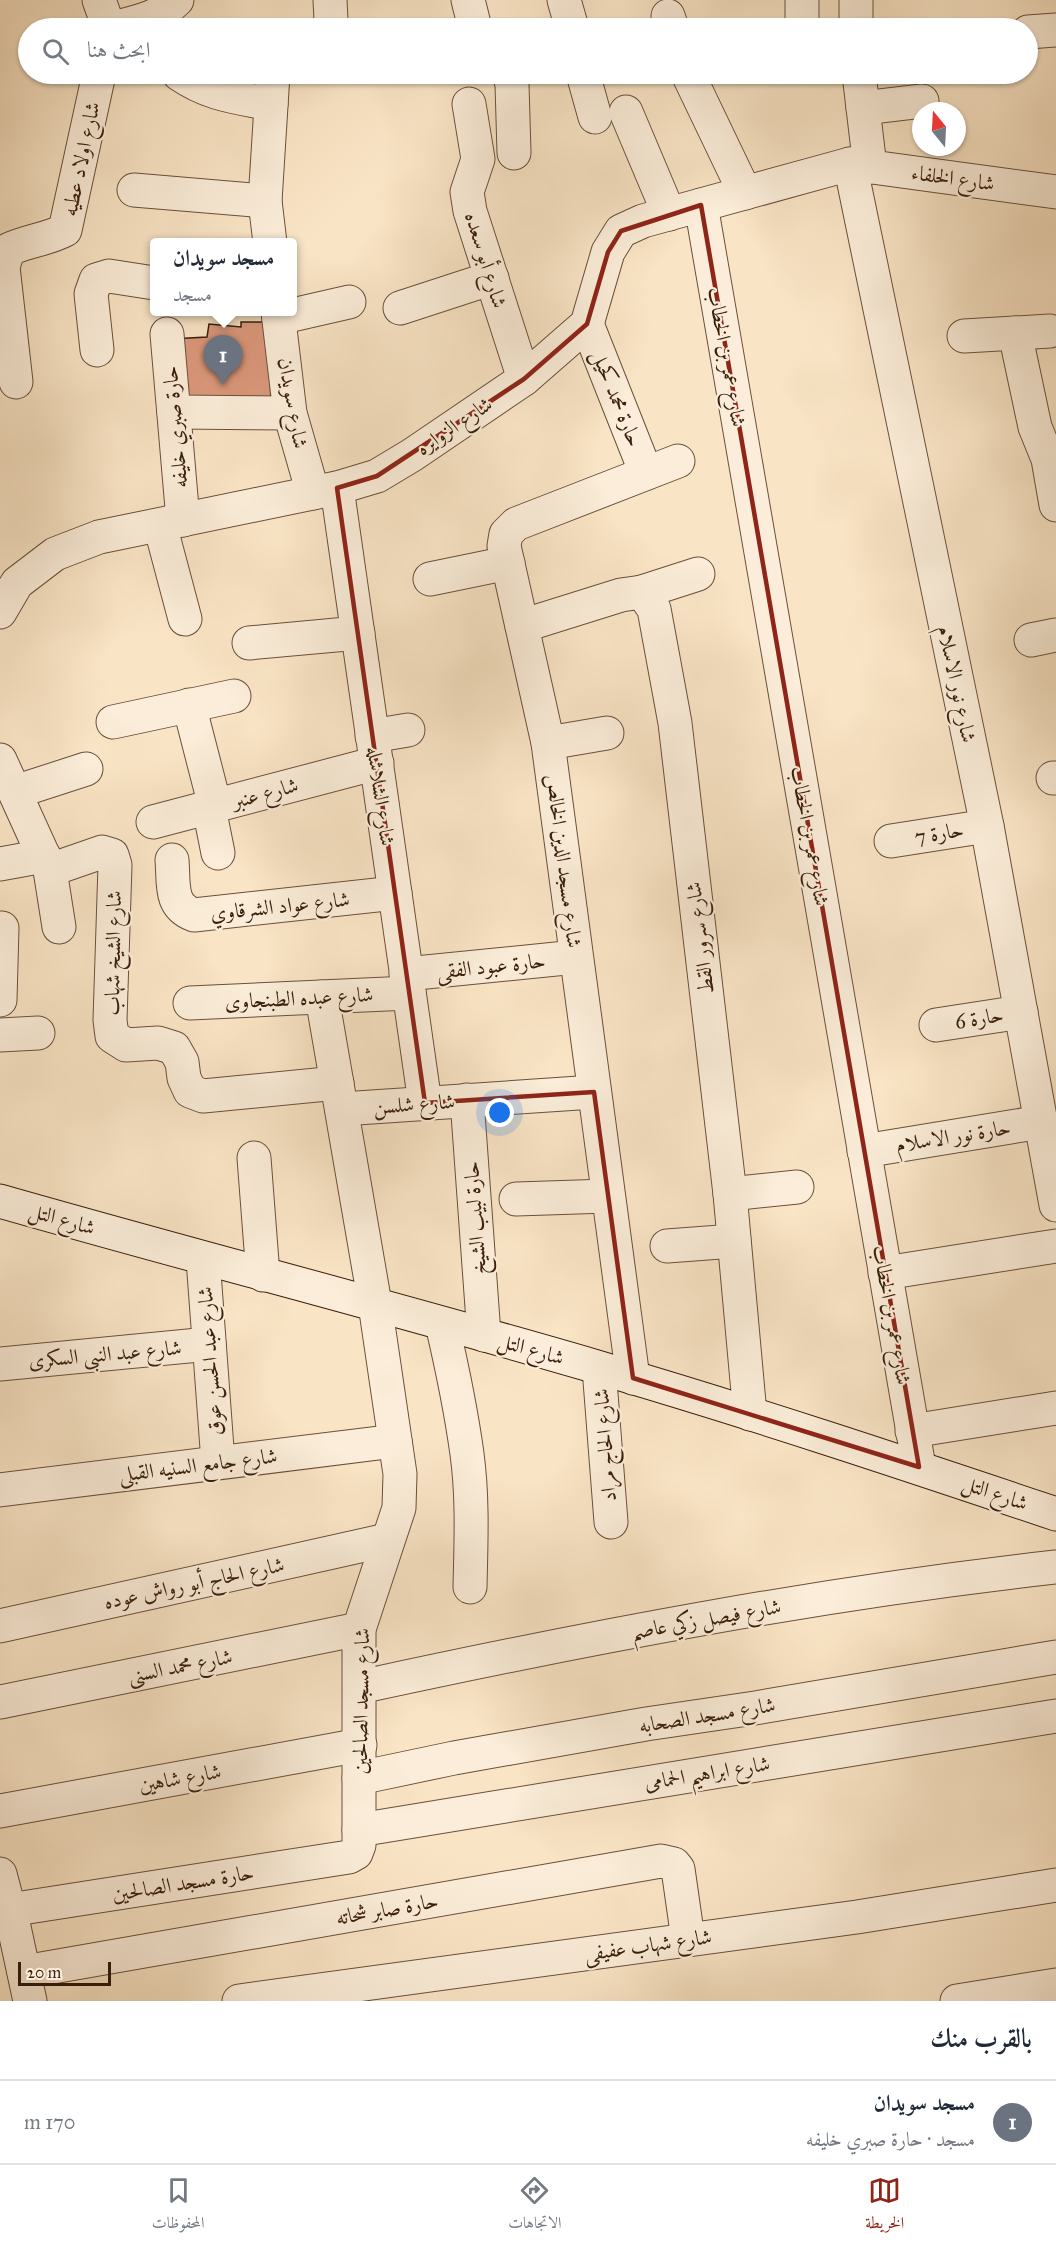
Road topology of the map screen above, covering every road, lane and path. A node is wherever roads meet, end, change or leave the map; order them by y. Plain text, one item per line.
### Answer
1 (99, 0) edge
2 (177, 0) edge
3 (330, 0) edge
4 (468, 0) edge
5 (564, 0) edge
6 (802, 0) edge
7 (856, 0) edge
8 (110, 18) edge
9 (148, 18) edge
10 (331, 18) edge
11 (473, 18) edge
12 (569, 18) edge
13 (802, 18) edge
14 (856, 18) edge
15 (1056, 30) edge
16 (1038, 31) edge
17 (97, 84) edge
18 (196, 84) edge
19 (512, 84) edge
20 (586, 84) edge
21 (693, 84) edge
22 (860, 84) edge
23 (272, 89) edge
24 (922, 101) dead end
25 (469, 104) dead end
26 (863, 108) junction
27 (626, 112) dead end
28 (595, 117) dead end
29 (514, 153) dead end
30 (860, 166) junction
31 (134, 190) dead end
32 (1056, 192) edge
33 (745, 193) junction
34 (265, 201) junction
35 (701, 205) junction
36 (669, 214) junction
37 (269, 238) edge
38 (492, 278) junction
39 (150, 282) edge
40 (350, 302) dead end
41 (4, 303) edge
42 (400, 308) dead end
43 (297, 312) edge
44 (279, 316) edge
45 (587, 324) junction
46 (1050, 332) dead end
47 (1015, 333) junction
48 (167, 334) dead end
49 (964, 336) dead end
50 (97, 350) dead end
51 (524, 379) junction
52 (16, 382) dead end
53 (174, 412) junction
54 (290, 413) junction
55 (1052, 458) edge
56 (678, 461) dead end
57 (646, 473) junction
58 (325, 491) junction
59 (1056, 505) edge
60 (172, 522) junction
61 (508, 563) junction
62 (698, 574) dead end
63 (430, 579) dead end
64 (642, 592) junction
65 (0, 612) edge
66 (185, 618) dead end
67 (522, 626) junction
68 (358, 633) junction
69 (249, 643) dead end
70 (234, 696) dead end
71 (189, 705) junction
72 (113, 722) dead end
73 (408, 730) dead end
74 (607, 733) dead end
75 (548, 743) junction
76 (374, 750) junction
77 (0, 760) edge
78 (86, 769) dead end
79 (15, 792) junction
80 (212, 807) junction
81 (153, 822) dead end
82 (987, 826) junction
83 (891, 841) dead end
84 (218, 853) dead end
85 (172, 860) dead end
86 (47, 863) junction
87 (0, 864) edge
88 (395, 893) junction
89 (59, 927) dead end
90 (2, 928) dead end
91 (576, 957) junction
92 (408, 983) junction
93 (322, 997) junction
94 (0, 1000) edge
95 (190, 1003) dead end
96 (1021, 1012) junction
97 (936, 1025) dead end
98 (38, 1034) dead end
99 (0, 1035) edge
100 (594, 1092) junction
101 (340, 1096) junction
102 (467, 1100) junction
103 (425, 1103) junction
104 (1041, 1122) junction
105 (864, 1151) junction
106 (1052, 1156) edge
107 (254, 1158) dead end
108 (797, 1187) dead end
109 (730, 1194) junction
110 (608, 1196) junction
111 (516, 1199) dead end
112 (0, 1201) edge
113 (1056, 1205) edge
114 (734, 1241) junction
115 (668, 1246) dead end
116 (1056, 1246) edge
117 (203, 1259) junction
118 (885, 1274) junction
119 (263, 1275) junction
120 (375, 1304) junction
121 (442, 1324) junction
122 (484, 1335) junction
123 (209, 1344) junction
124 (0, 1364) edge
125 (599, 1368) junction
126 (633, 1378) junction
127 (1056, 1408) edge
128 (750, 1414) junction
129 (912, 1431) junction
130 (395, 1441) junction
131 (218, 1462) junction
132 (919, 1467) junction
133 (0, 1490) edge
134 (1056, 1514) edge
135 (611, 1522) dead end
136 (387, 1540) junction
137 (1056, 1567) edge
138 (470, 1587) dead end
139 (0, 1626) edge
140 (359, 1629) junction
141 (1056, 1657) edge
142 (360, 1687) junction
143 (0, 1702) edge
144 (1056, 1716) edge
145 (360, 1745) junction
146 (359, 1778) junction
147 (0, 1811) edge
148 (357, 1841) junction
149 (0, 1874) edge
150 (1056, 1885) edge
151 (8, 1922) edge
152 (688, 1940) junction
153 (1056, 1985) edge
154 (27, 1986) edge
155 (240, 2001) edge
156 (957, 2001) edge

1 - 8 street
2 - 9 street
3 - 10 street
4 - 11 street
5 - 12 street
6 - 13 street
7 - 14 street
15 - 16 street
17 - 41 street, شارع اولاد عطيه
18 - 23 street
19 - 29 street
20 - 28 street
21 - 33 street
22 - 26 street, شارع نور الاسلام
23 - 34 street
24 - 26 street
25 - 38 street, شارع أبو سعده
26 - 30 street, شارع نور الاسلام
27 - 36 street
30 - 32 street, شارع الخلفاء
30 - 33 street
30 - 82 street, شارع نور الاسلام
31 - 34 street
33 - 35 street
34 - 37 street
35 - 36 street
35 - 105 street, شارع عمر بن الخطاب
36 - 45 street
38 - 42 street
38 - 51 street, شارع أبو سعده
39 - 50 street
40 - 43 street
41 - 52 street, شارع اولاد عطيه
44 - 54 street, شارع سويدان
45 - 51 street, شارع الزوايره
45 - 57 street, حارة محمد كحيل
46 - 47 street
47 - 49 street
47 - 55 street
48 - 53 street, حارة صبري خليفه
51 - 58 street, شارع الزوايره
53 - 54 street
53 - 60 street, حارة صبري خليفه
54 - 58 street, شارع سويدان
55 - 59 street
56 - 57 street, شارع مسجد الدين الخالص
57 - 61 street, شارع مسجد الدين الخالص
58 - 60 street, شارع الزوايره
58 - 68 street, شارع الشلاشله
60 - 65 street, شارع الزوايره
60 - 66 street, حارة صبري خليفه
61 - 63 street
61 - 67 street, شارع مسجد الدين الخالص
62 - 64 street
64 - 67 street
64 - 109 street, شارع سرور القط
67 - 75 street, شارع مسجد الدين الخالص
68 - 69 street
68 - 76 street, شارع الشلاشله
70 - 71 street
71 - 72 street
71 - 80 street
73 - 76 street, شارع عنبر
74 - 75 street
75 - 91 street, شارع مسجد الدين الخالص
76 - 80 street, شارع عنبر
76 - 88 street, شارع الشلاشله
77 - 79 street
78 - 79 street
79 - 86 street
80 - 81 street, شارع عنبر
80 - 84 street
82 - 83 street, حارة 7
82 - 96 street, شارع نور الاسلام
85 - 88 street, شارع عواد الشرقاوي
86 - 87 street
86 - 89 street
86 - 101 street, شارع الشيخ شهاب
88 - 92 street, شارع الشلاشله
90 - 94 street
91 - 92 street, حارة عبود الفقى
91 - 100 street, شارع مسجد الدين الخالص
92 - 93 street, شارع عبده الطبنجاوى
92 - 103 street, شارع الشلاشله
93 - 95 street, شارع عبده الطبنجاوى
93 - 101 street
96 - 97 street, حارة 6
96 - 104 street, شارع نور الاسلام
98 - 99 street
100 - 102 street, شارع شلسن
100 - 110 street, شارع مسجد الدين الخالص
101 - 103 street, شارع شلسن
101 - 120 street
102 - 103 street, شارع شلسن
102 - 122 street, حارة لبيب الشيخ
104 - 105 street, حارة نور الاسلام
104 - 106 street, شارع نور الاسلام
105 - 118 street, شارع عمر بن الخطاب
106 - 113 street, شارع نور الاسلام
107 - 119 street
108 - 109 street
109 - 114 street, شارع سرور القط
110 - 111 street
110 - 126 street, شارع مسجد الدين الخالص
112 - 117 street, شارع التل
114 - 115 street
114 - 128 street, شارع سرور القط
116 - 118 street
117 - 119 street, شارع التل
117 - 123 street, شارع عبد الحسن عوق
118 - 129 street, شارع عمر بن الخطاب
119 - 120 street, شارع التل
120 - 121 street, شارع التل
120 - 130 street, شارع مسجد الصالحين
121 - 122 street, شارع التل
121 - 138 street
122 - 125 street, شارع التل
123 - 124 street, شارع عبد النبى السكرى
123 - 131 street, شارع عبد الحسن عوق
125 - 126 street, شارع التل
125 - 135 street, شارع الحاج مراد
126 - 128 street, شارع التل
127 - 129 street
128 - 132 street, شارع التل
129 - 132 street, شارع عمر بن الخطاب
130 - 131 street, شارع جامع السنيه القبلى
130 - 136 street, شارع مسجد الصالحين
131 - 133 street, شارع جامع السنيه القبلى
132 - 134 street, شارع التل
136 - 139 street, شارع الحاج أبو رواش عوده
136 - 140 street, شارع مسجد الصالحين
137 - 142 street, شارع فيصل زكي عاصم
140 - 142 street, شارع مسجد الصالحين
140 - 143 street, شارع محمد السنى
141 - 146 street, شارع مسجد الصحابه
142 - 145 street, شارع مسجد الصالحين
144 - 148 street, شارع ابراهيم الحمامى
145 - 146 street, شارع مسجد الصالحين
145 - 147 street, شارع شاهين
146 - 148 street, شارع مسجد الصالحين
148 - 151 street, حارة مسجد الصالحين
149 - 151 street
150 - 152 street, شارع شهاب عفيفى
151 - 154 street
152 - 154 street, حارة صابر شحاته
152 - 155 street, شارع شهاب عفيفى
153 - 156 street

